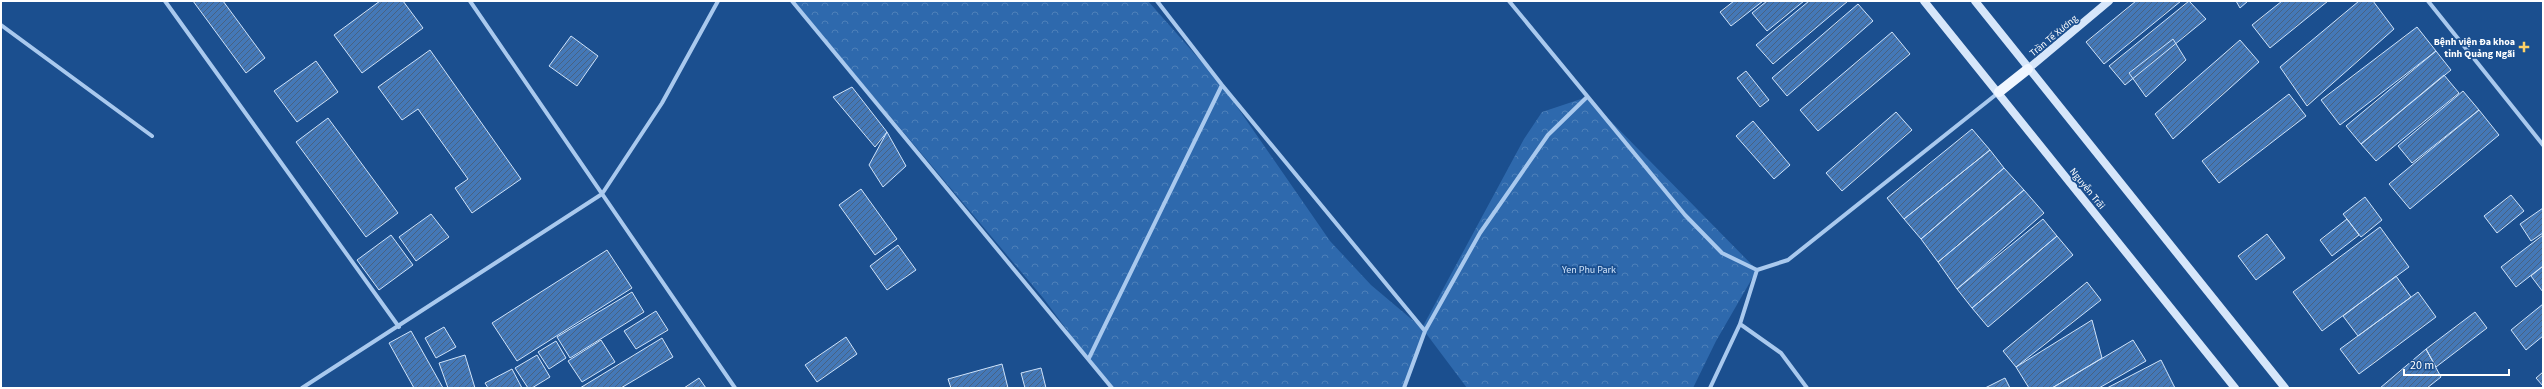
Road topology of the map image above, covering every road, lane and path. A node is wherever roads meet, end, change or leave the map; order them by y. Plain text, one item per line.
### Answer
1 (165, 1) edge
2 (470, 1) edge
3 (718, 1) edge
4 (792, 1) edge
5 (1157, 1) edge
6 (1509, 1) edge
7 (1924, 1) edge
8 (1975, 1) edge
9 (2109, 1) edge
10 (2428, 1) edge
11 (1, 25) edge
12 (2028, 69) junction
13 (1222, 85) junction
14 (1998, 92) junction
15 (1587, 97) junction
16 (152, 136) dead end
17 (2543, 145) edge
18 (602, 194) junction
19 (1757, 270) junction
20 (1740, 324) junction
21 (399, 327) junction
22 (1425, 331) junction
23 (1089, 358) junction
24 (302, 388) edge
25 (735, 388) edge
26 (1112, 388) edge
27 (1404, 388) edge
28 (1710, 388) edge
29 (1807, 388) edge
30 (2235, 388) edge
31 (2285, 388) edge

1 - 21 street
2 - 18 street
3 - 18 street
4 - 23 street
5 - 13 street
6 - 15 street
7 - 14 main road, Nguyễn Trãi
8 - 12 main road
9 - 12 main road, Trần Tế Xương
10 - 17 street
11 - 16 street
12 - 14 main road
12 - 31 main road
13 - 22 street
13 - 23 street
14 - 19 street
14 - 30 main road, Nguyễn Trãi
15 - 19 street
15 - 22 street
18 - 21 street
18 - 25 street
19 - 20 street
20 - 28 street
20 - 29 street
21 - 24 street
22 - 27 street
23 - 26 street

